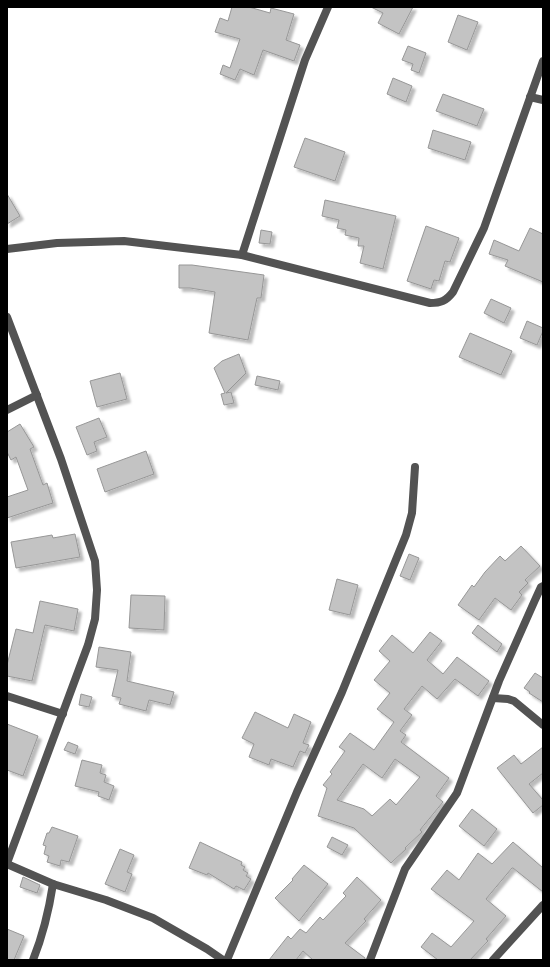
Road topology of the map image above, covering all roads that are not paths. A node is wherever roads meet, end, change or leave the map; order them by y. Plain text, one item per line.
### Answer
1 (328, 7) edge
2 (543, 61) edge
3 (530, 97) junction
4 (543, 100) edge
5 (7, 249) edge
6 (242, 255) junction
7 (7, 317) edge
8 (37, 395) junction
9 (7, 410) edge
10 (415, 467) dead end
11 (543, 586) edge
12 (7, 696) edge
13 (493, 698) junction
14 (63, 714) junction
15 (543, 725) edge
16 (7, 863) edge
17 (53, 884) junction
18 (543, 905) edge
19 (33, 960) edge
20 (223, 960) edge
21 (227, 960) edge
22 (370, 960) edge
23 (493, 960) edge

1 - 6 street
2 - 3 street
3 - 4 street
3 - 6 street
5 - 6 street
7 - 8 street
8 - 9 street
8 - 14 street
10 - 21 street
11 - 13 street
12 - 14 street
13 - 15 street
13 - 22 street
14 - 16 street
16 - 17 street
17 - 19 street
17 - 20 street
18 - 23 street

